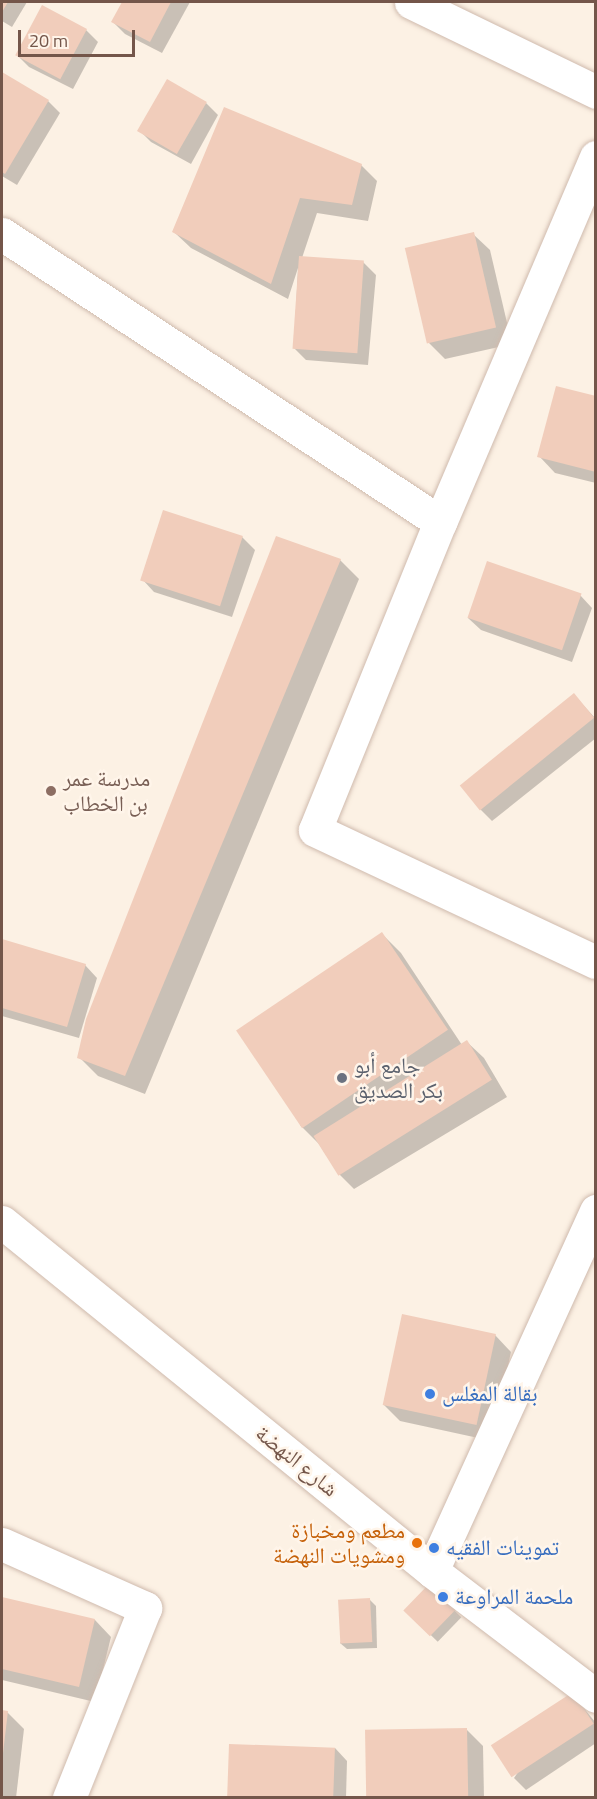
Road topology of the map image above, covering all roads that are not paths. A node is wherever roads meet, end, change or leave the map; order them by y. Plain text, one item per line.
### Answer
1 (411, 2) edge
2 (596, 92) edge
3 (596, 157) edge
4 (2, 234) edge
5 (440, 522) junction
6 (596, 962) edge
7 (596, 1211) edge
8 (2, 1221) edge
9 (2, 1544) edge
10 (432, 1571) junction
11 (596, 1696) edge
12 (69, 1797) edge

1 - 2 street
3 - 5 street
4 - 5 street
5 - 6 street
7 - 10 street
8 - 10 street, شارع النهضة
9 - 12 street
10 - 11 street, شارع النهضة

